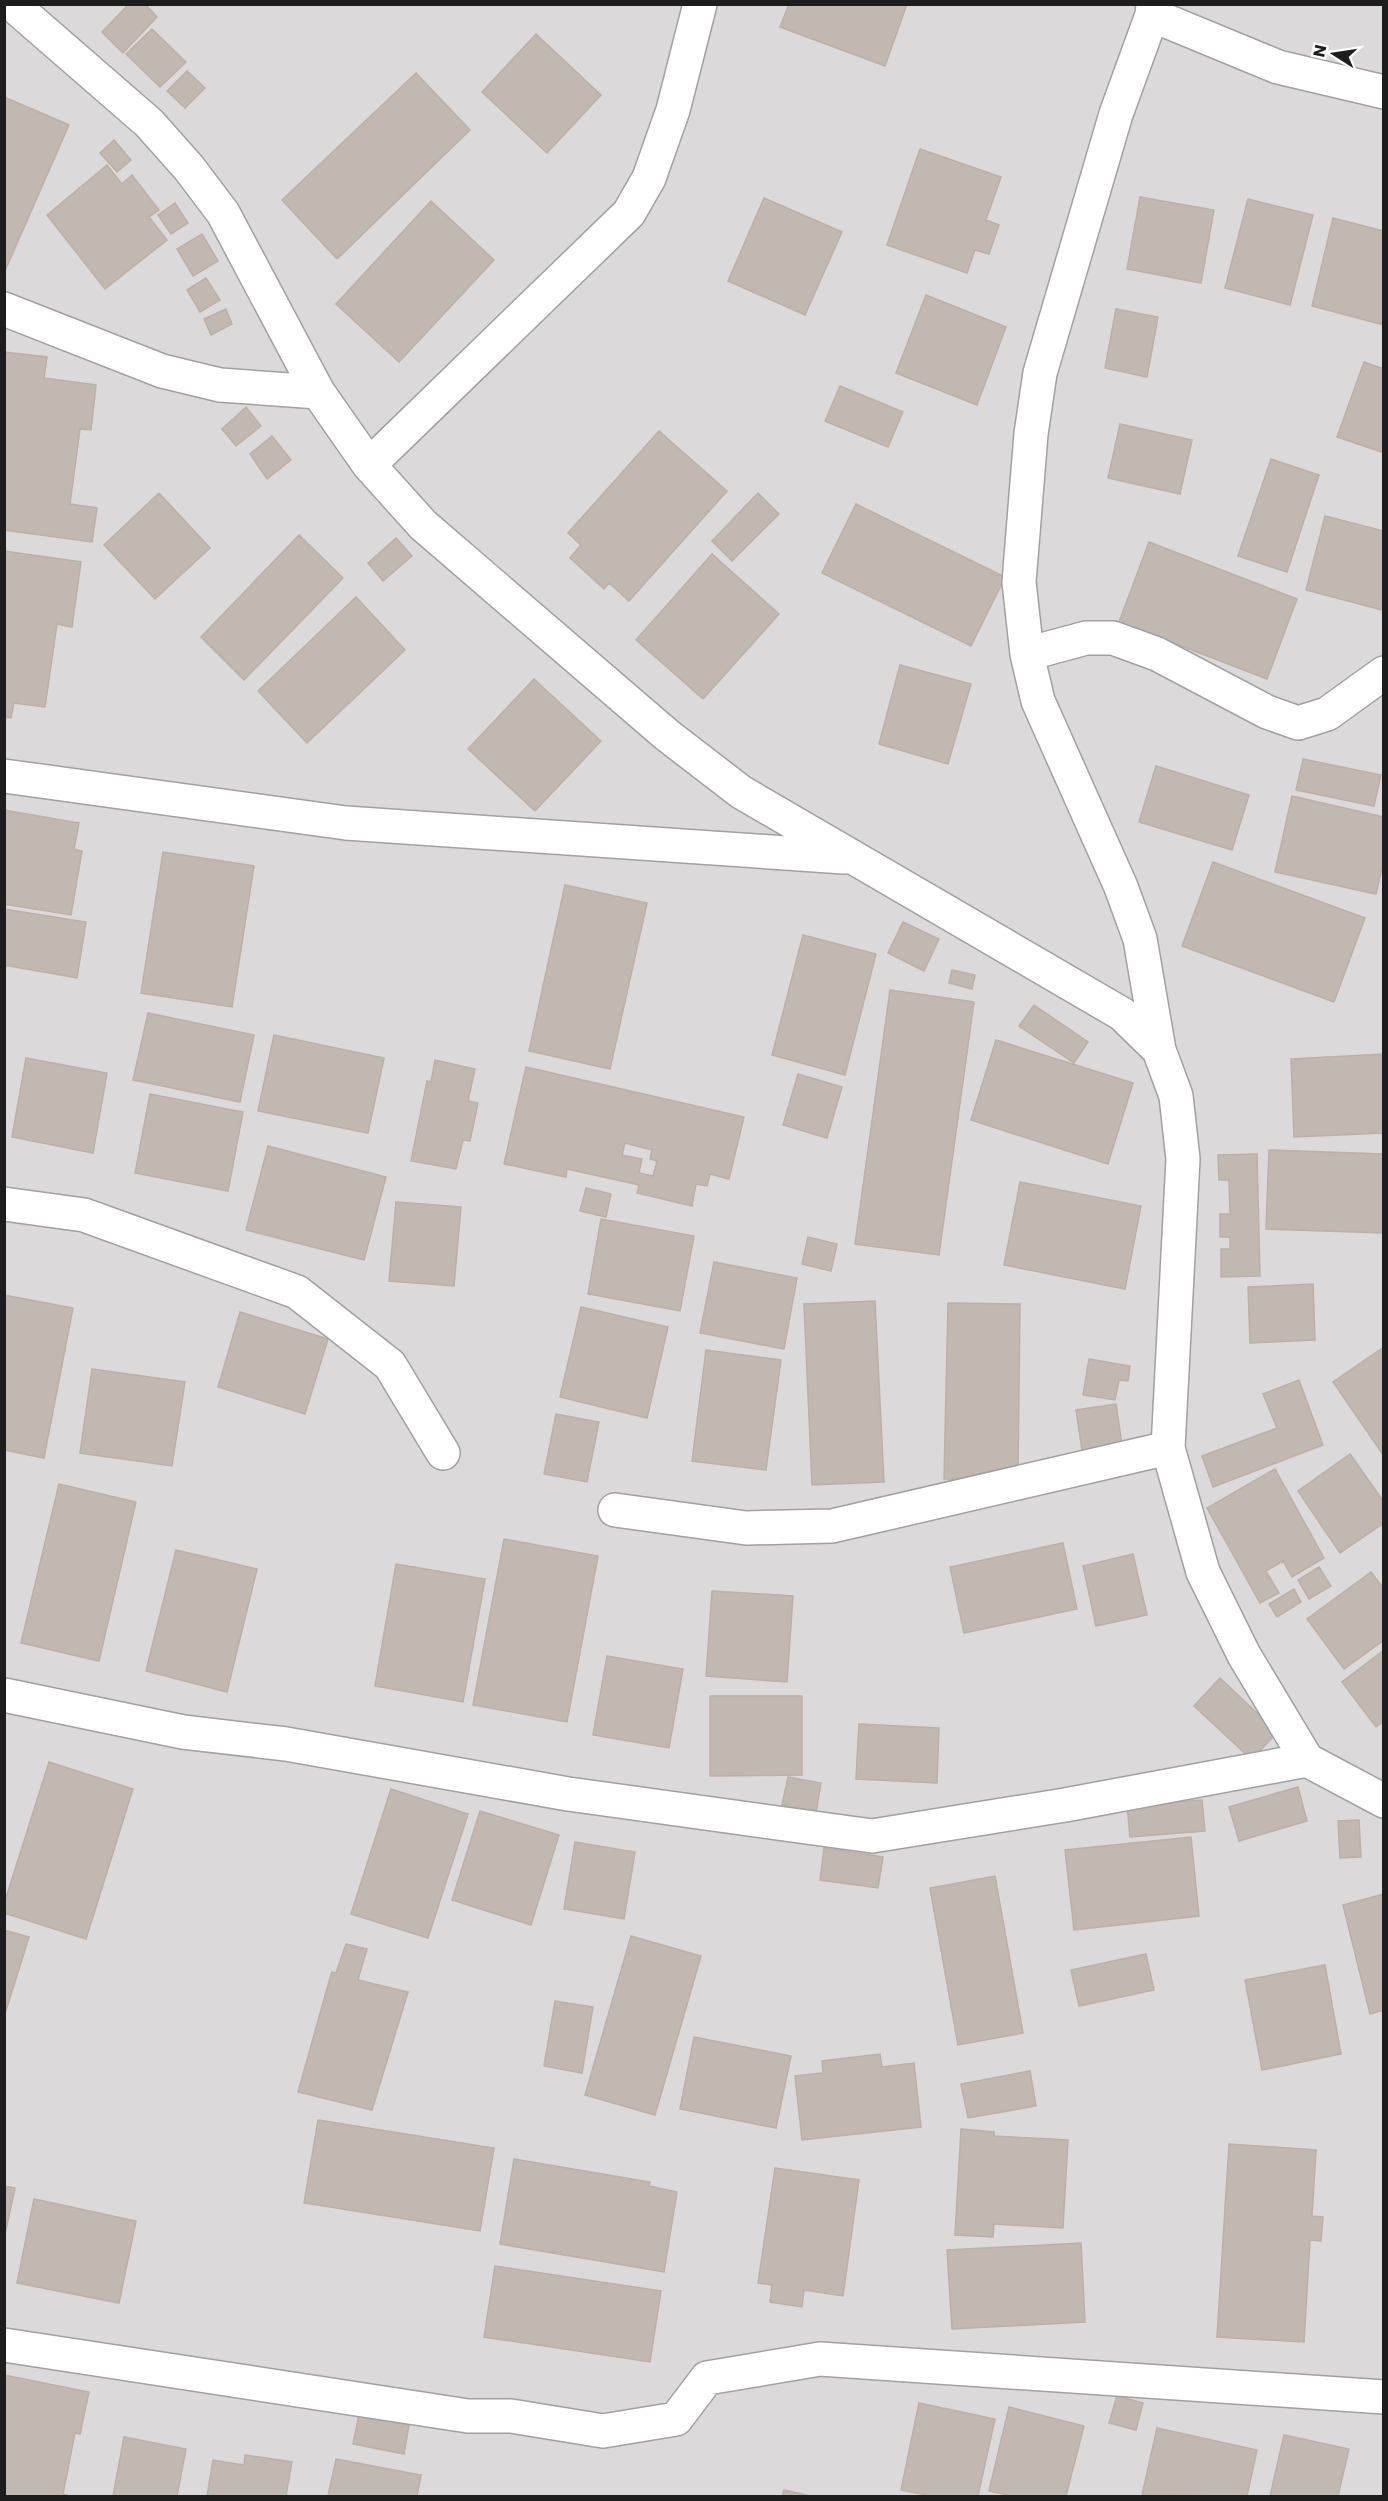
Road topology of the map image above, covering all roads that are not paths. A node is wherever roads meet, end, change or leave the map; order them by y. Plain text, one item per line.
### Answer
1 (12, 4) edge
2 (697, 6) edge
3 (1152, 10) edge
4 (1383, 92) edge
5 (4, 309) edge
6 (318, 392) junction
7 (369, 465) junction
8 (1027, 654) junction
9 (1383, 673) edge
10 (4, 776) edge
11 (852, 858) junction
12 (1159, 1050) junction
13 (4, 1204) edge
14 (1168, 1448) junction
15 (443, 1453) dead end
16 (615, 1510) dead end
17 (4, 1695) edge
18 (1306, 1760) junction
19 (1383, 1801) edge
20 (4, 2345) edge
21 (1383, 2397) edge

1 - 6 street
2 - 7 street
3 - 4 street
3 - 8 street
5 - 6 street
6 - 7 street
7 - 11 street
8 - 9 street
8 - 12 street
10 - 11 street
11 - 12 street
12 - 14 street
13 - 15 street
14 - 16 street
14 - 18 street
17 - 18 street
18 - 19 street
20 - 21 street

